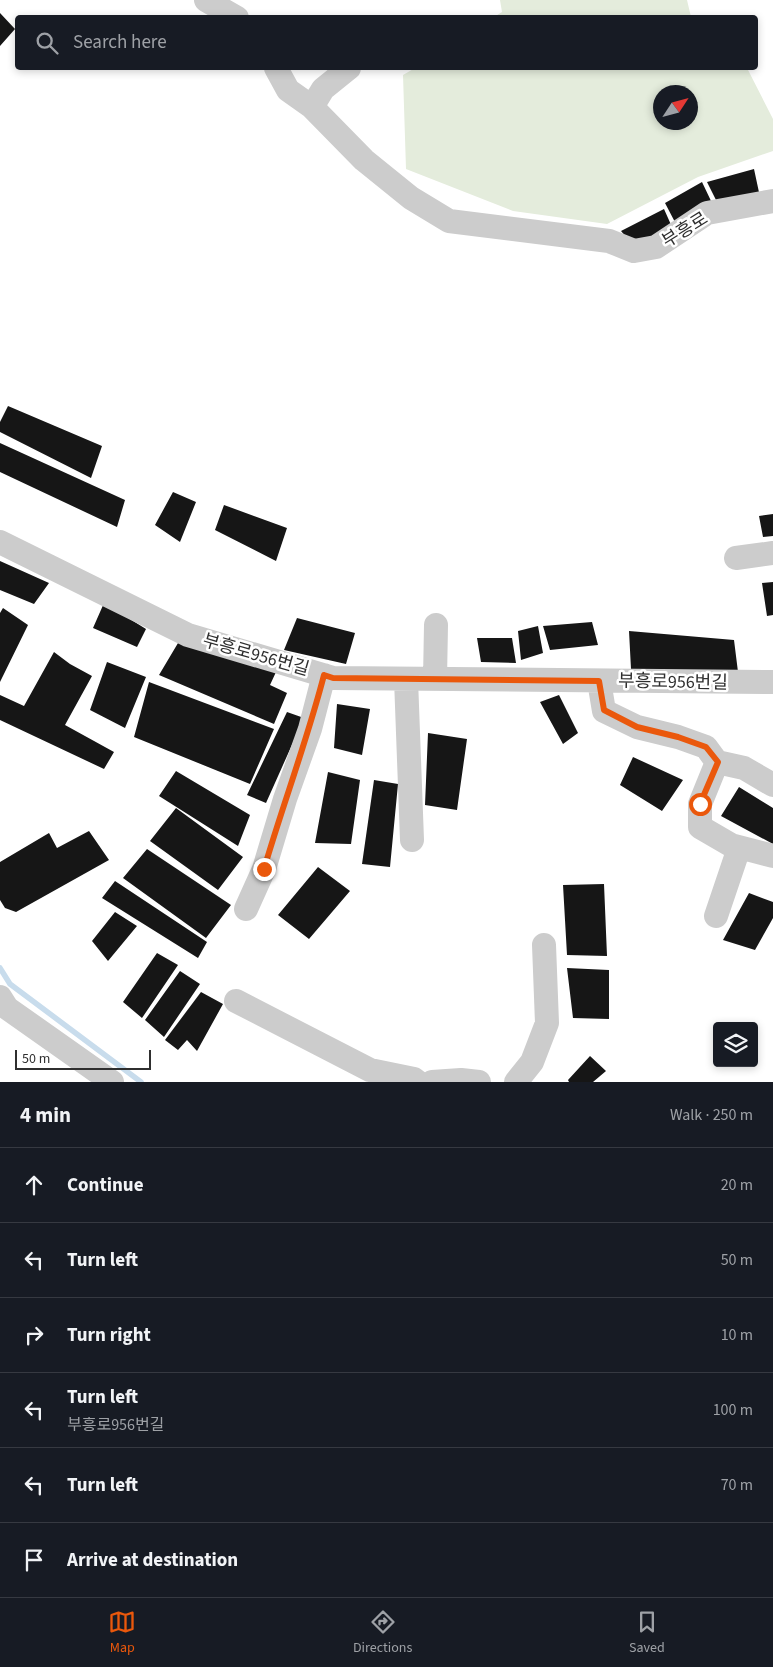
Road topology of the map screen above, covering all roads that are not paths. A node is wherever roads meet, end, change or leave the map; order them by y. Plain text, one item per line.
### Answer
1 (206, 0) edge
2 (232, 15) edge
3 (277, 70) edge
4 (346, 70) edge
5 (312, 107) junction
6 (773, 202) edge
7 (0, 542) edge
8 (773, 553) edge
9 (736, 558) dead end
10 (436, 625) dead end
11 (324, 675) junction
12 (406, 679) junction
13 (435, 679) junction
14 (599, 681) junction
15 (773, 682) edge
16 (718, 762) junction
17 (773, 784) edge
18 (412, 840) dead end
19 (739, 848) junction
20 (773, 856) edge
21 (246, 909) dead end
22 (716, 916) dead end
23 (544, 945) dead end
24 (0, 998) edge
25 (236, 1001) dead end
26 (112, 1082) edge
27 (418, 1082) edge
28 (432, 1082) edge
29 (480, 1082) edge
30 (516, 1082) edge

1 - 2 street
3 - 5 street
4 - 5 street
5 - 6 street, 부흥로
7 - 11 street, 부흥로956번길
8 - 9 street
10 - 13 street
11 - 12 street, 부흥로956번길
11 - 21 street
12 - 13 street, 부흥로956번길
12 - 18 street
13 - 14 street, 부흥로956번길
14 - 15 street, 부흥로956번길
14 - 16 street
16 - 17 street
16 - 19 street
19 - 20 street
19 - 22 street
23 - 30 street
24 - 26 street
25 - 27 street
28 - 29 street

